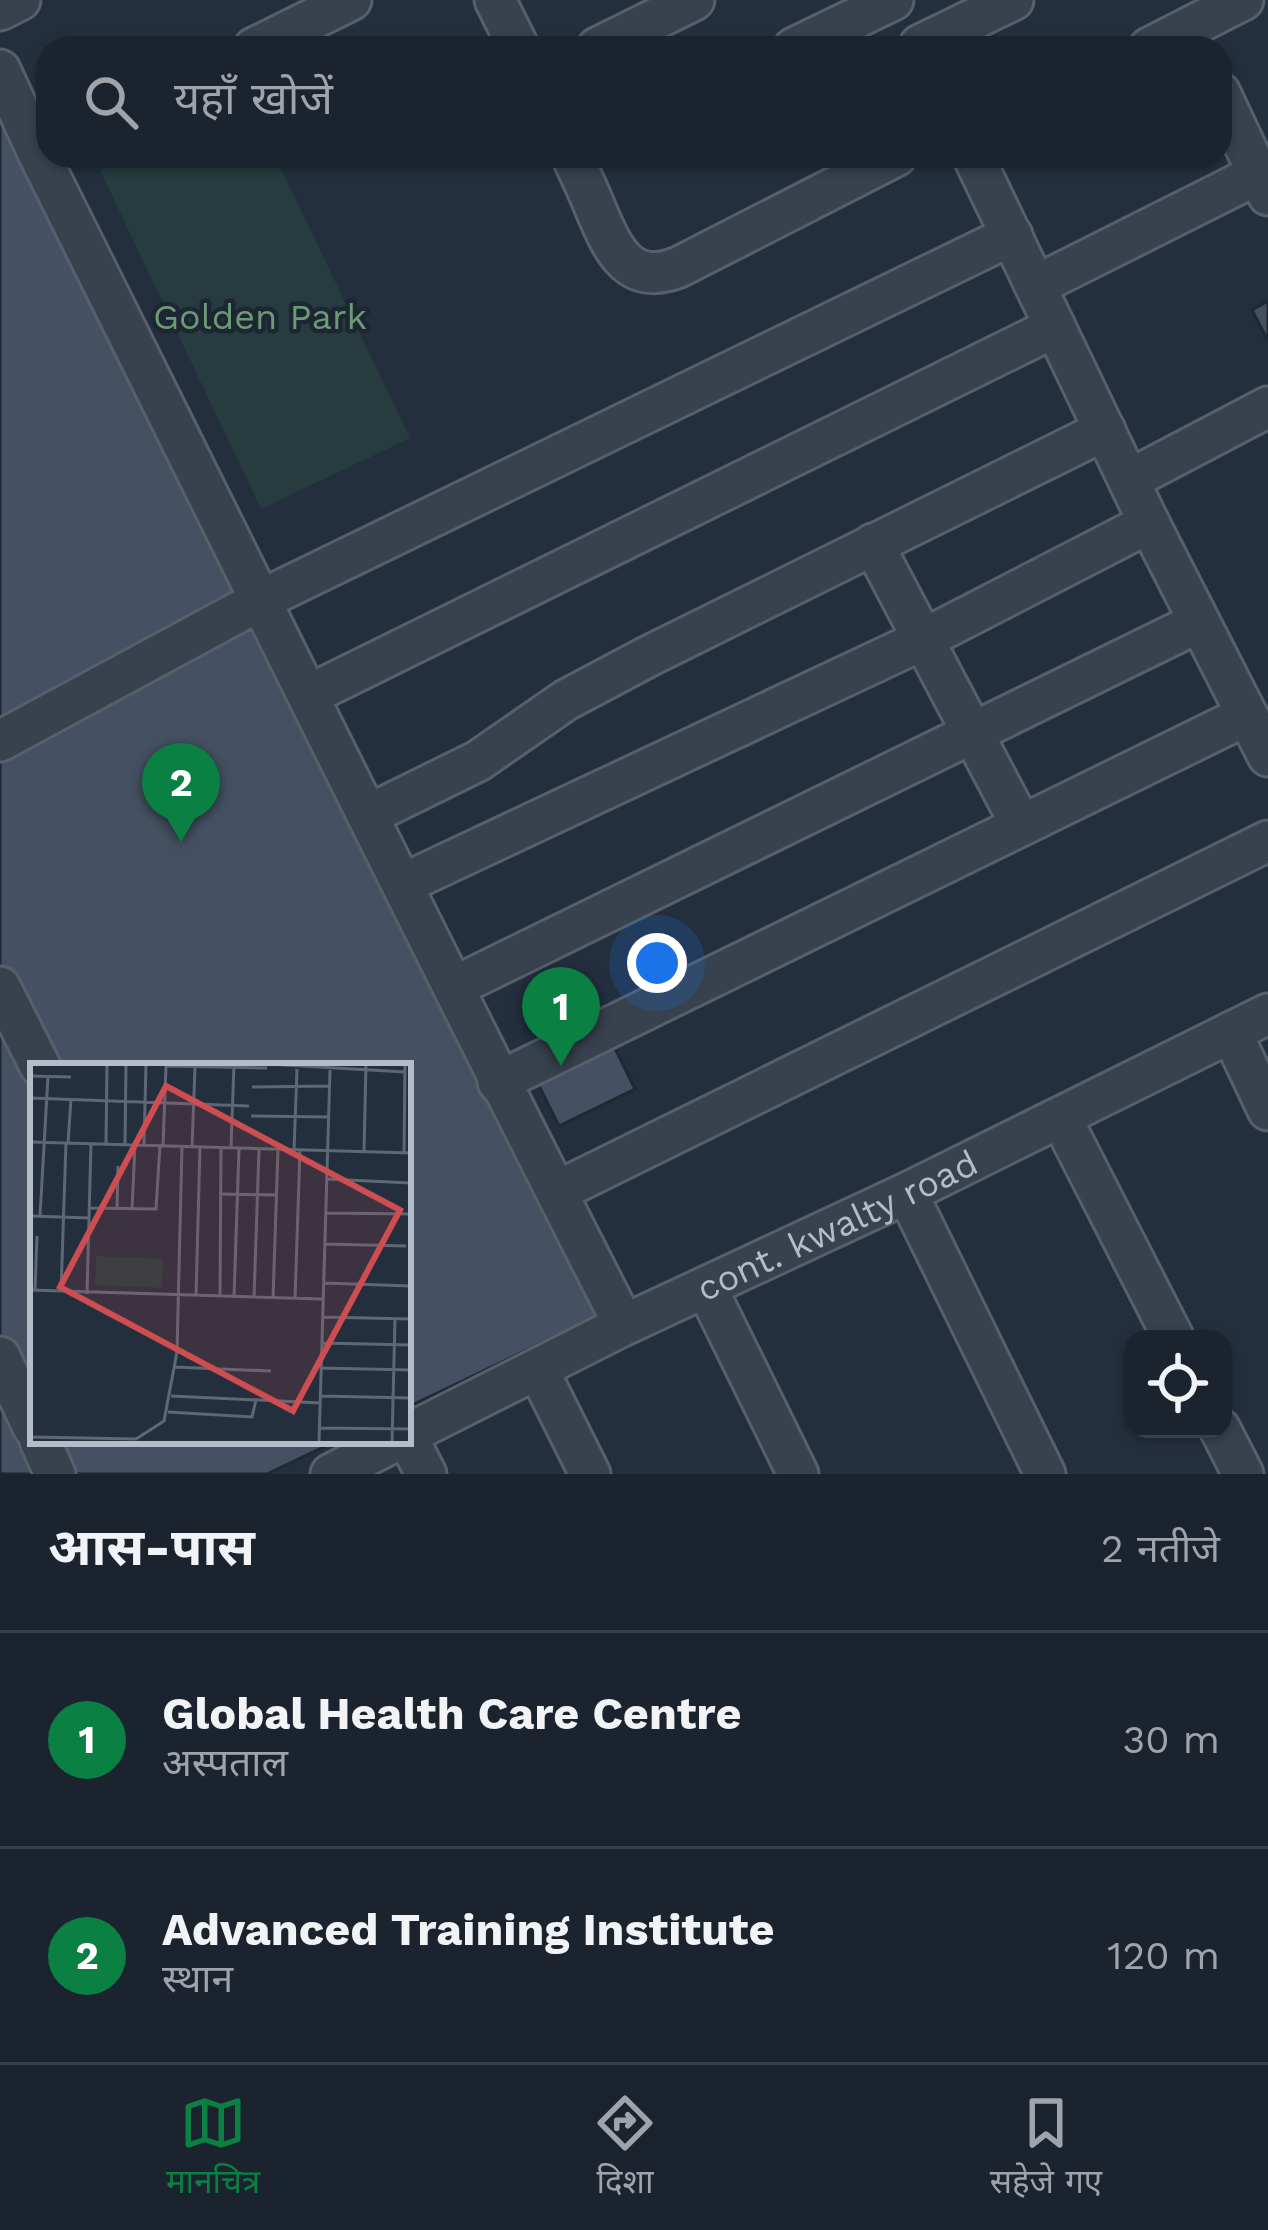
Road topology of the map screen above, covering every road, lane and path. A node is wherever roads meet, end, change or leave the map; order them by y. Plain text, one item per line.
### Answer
1 (20, 0) edge
2 (350, 0) edge
3 (495, 0) edge
4 (694, 0) edge
5 (895, 0) edge
6 (1013, 0) edge
7 (1243, 0) edge
8 (0, 10) edge
9 (1185, 26) edge
10 (278, 36) edge
11 (513, 36) edge
12 (621, 36) edge
13 (819, 36) edge
14 (915, 36) edge
15 (943, 36) edge
16 (0, 70) edge
17 (1232, 116) edge
18 (36, 139) edge
19 (50, 168) edge
20 (577, 168) edge
21 (872, 168) edge
22 (979, 168) edge
23 (1265, 179) edge
24 (1012, 235) junction
25 (1036, 285) junction
26 (1055, 327) junction
27 (1268, 407) edge
28 (1105, 430) junction
29 (1130, 479) junction
30 (1149, 524) junction
31 (873, 544) junction
32 (261, 600) junction
33 (1199, 622) junction
34 (922, 640) junction
35 (309, 694) junction
36 (1247, 715) junction
37 (971, 734) junction
38 (0, 741) edge
39 (1268, 756) edge
40 (368, 815) junction
41 (1021, 825) junction
42 (1268, 841) edge
43 (403, 884) junction
44 (0, 987) edge
45 (454, 988) junction
46 (1268, 1014) edge
47 (1232, 1032) junction
48 (38, 1063) edge
49 (498, 1082) junction
50 (1268, 1110) edge
51 (1060, 1118) junction
52 (556, 1192) junction
53 (907, 1193) junction
54 (706, 1287) junction
55 (623, 1325) junction
56 (1169, 1330) edge
57 (0, 1357) edge
58 (538, 1370) junction
59 (30, 1421) edge
60 (411, 1435) edge
61 (1225, 1438) edge
62 (411, 1443) edge
63 (41, 1444) edge
64 (389, 1444) edge
65 (55, 1474) edge
66 (331, 1474) edge
67 (426, 1474) edge
68 (590, 1474) edge
69 (798, 1474) edge
70 (1045, 1474) edge
71 (1243, 1474) edge

1 - 8 street
2 - 10 street
3 - 11 street
4 - 12 street
5 - 13 street
5 - 14 street
6 - 15 street
7 - 9 street
16 - 18 street
17 - 23 street
19 - 32 street
20 - 21 street
22 - 24 street
23 - 25 street
24 - 25 street
24 - 32 street
25 - 26 street
26 - 28 street
26 - 35 street
27 - 29 street
28 - 29 street
28 - 31 street
29 - 30 street
30 - 33 street
30 - 34 street
31 - 34 street
31 - 40 street
32 - 35 street
32 - 38 street
33 - 36 street
33 - 37 street
34 - 37 street
34 - 43 street
35 - 40 street
36 - 39 street
36 - 41 street
37 - 41 street
37 - 45 street
40 - 43 street
41 - 49 street
42 - 52 street
43 - 45 street
44 - 48 street
45 - 49 street
46 - 47 street, cont. kwalty road
47 - 50 street
47 - 51 street, cont. kwalty road
49 - 52 street
51 - 53 street, cont. kwalty road
51 - 56 street
52 - 55 street
53 - 54 street, cont. kwalty road
53 - 70 street
54 - 55 street, cont. kwalty road
54 - 69 street
55 - 58 street, cont. kwalty road
57 - 59 street
58 - 60 street, cont. kwalty road
58 - 68 street
61 - 71 street
62 - 67 street
63 - 65 street
64 - 66 street

